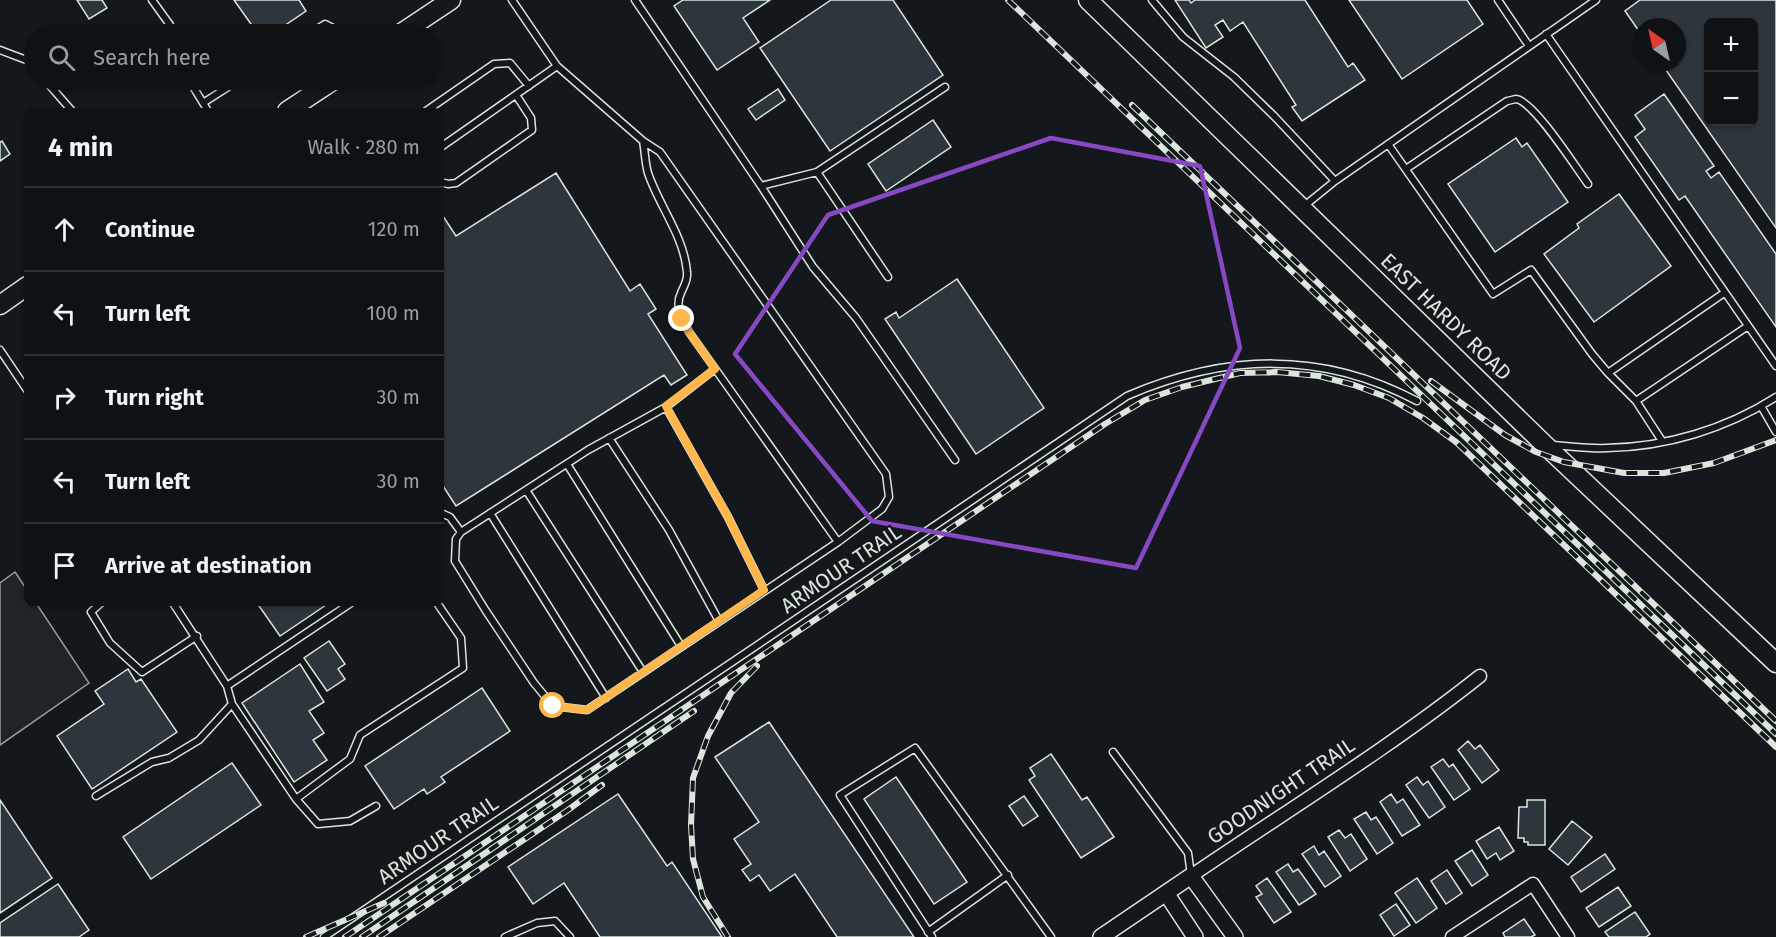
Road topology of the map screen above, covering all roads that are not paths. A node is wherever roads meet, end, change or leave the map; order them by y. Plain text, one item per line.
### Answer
1 (152, 0) edge
2 (451, 0) edge
3 (512, 0) edge
4 (636, 0) edge
5 (1088, 0) edge
6 (1152, 0) edge
7 (1498, 0) edge
8 (1596, 0) edge
9 (169, 24) edge
10 (415, 24) edge
11 (1546, 34) junction
12 (1529, 46) junction
13 (0, 50) edge
14 (24, 59) edge
15 (558, 66) junction
16 (530, 86) junction
17 (945, 87) dead end
18 (54, 90) edge
19 (195, 90) edge
20 (223, 90) edge
21 (319, 90) edge
22 (516, 95) junction
23 (203, 103) junction
24 (69, 108) edge
25 (206, 108) edge
26 (292, 108) edge
27 (430, 108) edge
28 (643, 141) junction
29 (1388, 144) junction
30 (444, 145) edge
31 (1406, 170) junction
32 (817, 172) junction
33 (1335, 181) junction
34 (444, 183) edge
35 (1588, 184) dead end
36 (760, 186) junction
37 (1303, 208) junction
38 (888, 277) dead end
39 (24, 288) edge
40 (1724, 293) junction
41 (0, 305) edge
42 (1748, 326) junction
43 (0, 350) edge
44 (1776, 366) edge
45 (715, 369) junction
46 (1608, 373) junction
47 (24, 386) edge
48 (1776, 397) edge
49 (1417, 401) dead end
50 (1636, 401) junction
51 (666, 406) junction
52 (1761, 406) junction
53 (1776, 432) edge
54 (609, 438) junction
55 (1662, 441) junction
56 (1545, 445) junction
57 (955, 460) dead end
58 (567, 464) junction
59 (526, 490) junction
60 (490, 513) junction
61 (444, 514) edge
62 (460, 532) junction
63 (838, 542) junction
64 (764, 590) junction
65 (98, 606) edge
66 (175, 606) edge
67 (347, 606) edge
68 (439, 606) edge
69 (719, 621) junction
70 (196, 636) junction
71 (681, 646) junction
72 (1776, 663) edge
73 (643, 672) junction
74 (1480, 676) dead end
75 (227, 686) junction
76 (606, 698) junction
77 (232, 704) junction
78 (1113, 752) dead end
79 (96, 795) dead end
80 (296, 799) junction
81 (376, 806) dead end
82 (1008, 875) junction
83 (1191, 876) junction
84 (1166, 893) junction
85 (930, 934) edge
86 (324, 937) edge
87 (505, 937) edge
88 (570, 937) edge
89 (1051, 937) edge
90 (1101, 937) edge
91 (1196, 937) edge
92 (1235, 937) edge
93 (1452, 937) edge
94 (1568, 937) edge

1 - 9 lane
2 - 10 main road
3 - 15 lane
4 - 36 lane
5 - 37 main road, EAST HARDY ROAD
6 - 33 lane
7 - 12 lane
8 - 11 lane
11 - 12 lane
11 - 40 lane
12 - 29 lane
13 - 14 lane
15 - 16 lane
15 - 28 lane
16 - 22 lane
16 - 27 lane
17 - 32 lane
18 - 24 lane
19 - 23 lane
20 - 23 lane
21 - 26 main road
22 - 30 lane
22 - 34 lane
23 - 25 lane
28 - 45 lane
28 - 63 lane
29 - 31 lane
29 - 33 lane
31 - 35 lane
31 - 46 lane
32 - 36 lane
32 - 38 lane
33 - 37 lane
36 - 57 lane
37 - 56 main road, EAST HARDY ROAD
39 - 41 main road
40 - 42 lane
40 - 46 lane
42 - 44 lane
42 - 50 lane
43 - 47 lane
45 - 51 lane
45 - 63 lane
46 - 50 lane
48 - 52 lane
49 - 86 lane, ARMOUR TRAIL
50 - 55 lane
51 - 54 lane
51 - 64 lane
52 - 53 lane
52 - 55 lane
54 - 58 lane
54 - 69 lane
55 - 56 lane
56 - 72 main road, EAST HARDY ROAD
58 - 59 lane
58 - 71 lane
59 - 60 lane
59 - 73 lane
60 - 62 lane
60 - 76 lane
61 - 62 lane
62 - 76 lane
63 - 64 lane
64 - 69 lane
65 - 70 lane
66 - 70 lane
67 - 75 lane
68 - 80 lane
69 - 71 lane
70 - 75 lane
71 - 73 lane
73 - 76 lane
74 - 83 street, GOODNIGHT TRAIL
75 - 77 lane
77 - 79 lane
77 - 80 lane
78 - 83 lane
80 - 81 lane
82 - 85 lane
82 - 85 lane
82 - 89 lane
83 - 84 street, GOODNIGHT TRAIL
83 - 92 street
84 - 90 street, GOODNIGHT TRAIL
84 - 91 street
87 - 88 lane
93 - 94 street

